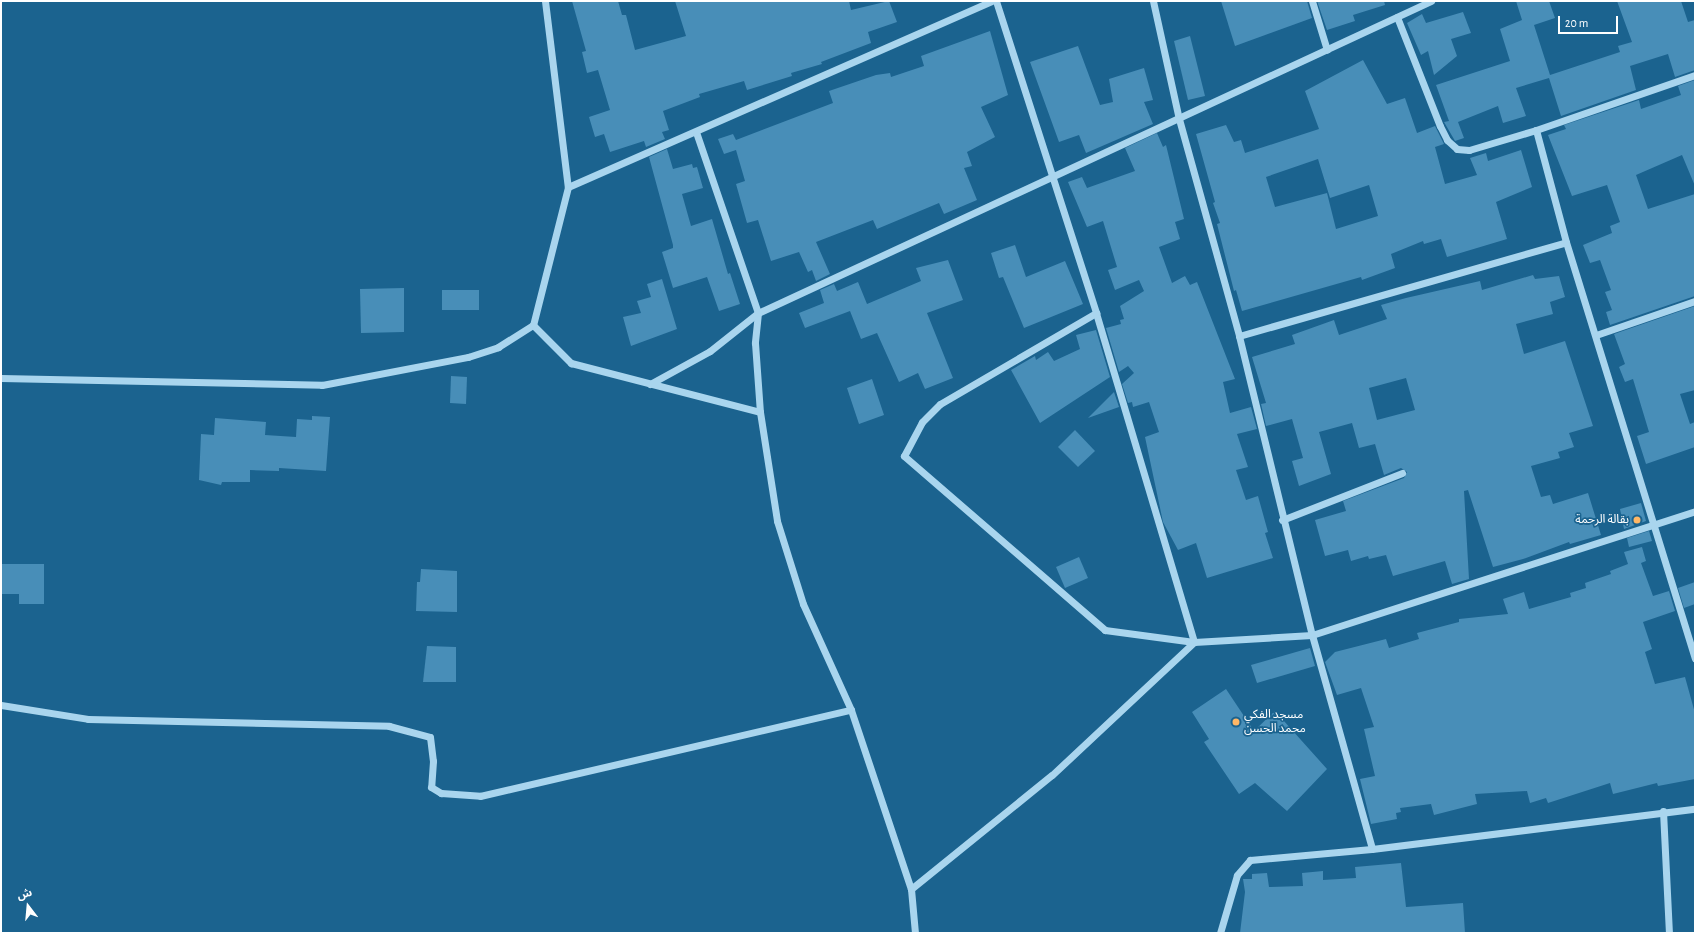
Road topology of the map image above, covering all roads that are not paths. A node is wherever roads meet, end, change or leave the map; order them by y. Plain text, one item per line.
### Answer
1 (545, 1) edge
2 (991, 1) edge
3 (996, 1) edge
4 (1153, 1) edge
5 (1312, 1) edge
6 (1431, 1) edge
7 (1397, 17) junction
8 (1327, 50) junction
9 (1695, 75) edge
10 (1179, 119) junction
11 (1536, 130) junction
12 (696, 132) junction
13 (1053, 177) junction
14 (568, 186) junction
15 (1566, 242) junction
16 (1695, 301) edge
17 (758, 313) junction
18 (1096, 313) junction
19 (533, 325) junction
20 (1596, 335) junction
21 (1239, 336) junction
22 (1, 378) edge
23 (650, 384) junction
24 (760, 412) junction
25 (1402, 473) dead end
26 (1695, 511) edge
27 (1282, 520) junction
28 (1652, 526) junction
29 (1312, 635) junction
30 (1194, 642) junction
31 (1695, 659) edge
32 (1, 706) edge
33 (851, 710) junction
34 (1695, 808) edge
35 (1663, 811) junction
36 (1372, 849) junction
37 (911, 889) junction
38 (915, 933) edge
39 (1220, 933) edge
40 (1669, 933) edge

1 - 14 street
2 - 12 street
3 - 13 street
4 - 10 street
5 - 8 street
6 - 7 street
7 - 8 street
7 - 11 street
8 - 10 street
9 - 11 street
10 - 13 street
10 - 21 street
11 - 15 street
12 - 14 street
12 - 17 street
13 - 17 street
13 - 18 street
14 - 19 street
15 - 20 street
15 - 21 street
16 - 20 street
17 - 23 street
17 - 24 street
18 - 30 street
18 - 30 street
19 - 22 street
19 - 23 street
20 - 28 street
21 - 27 street
23 - 24 street
24 - 33 street
25 - 27 street
26 - 28 street
27 - 29 street
28 - 29 street
28 - 31 street
29 - 30 street
29 - 36 street
30 - 37 street
32 - 33 street
33 - 37 street
34 - 35 street
35 - 36 street
35 - 40 street
36 - 39 street
37 - 38 street

